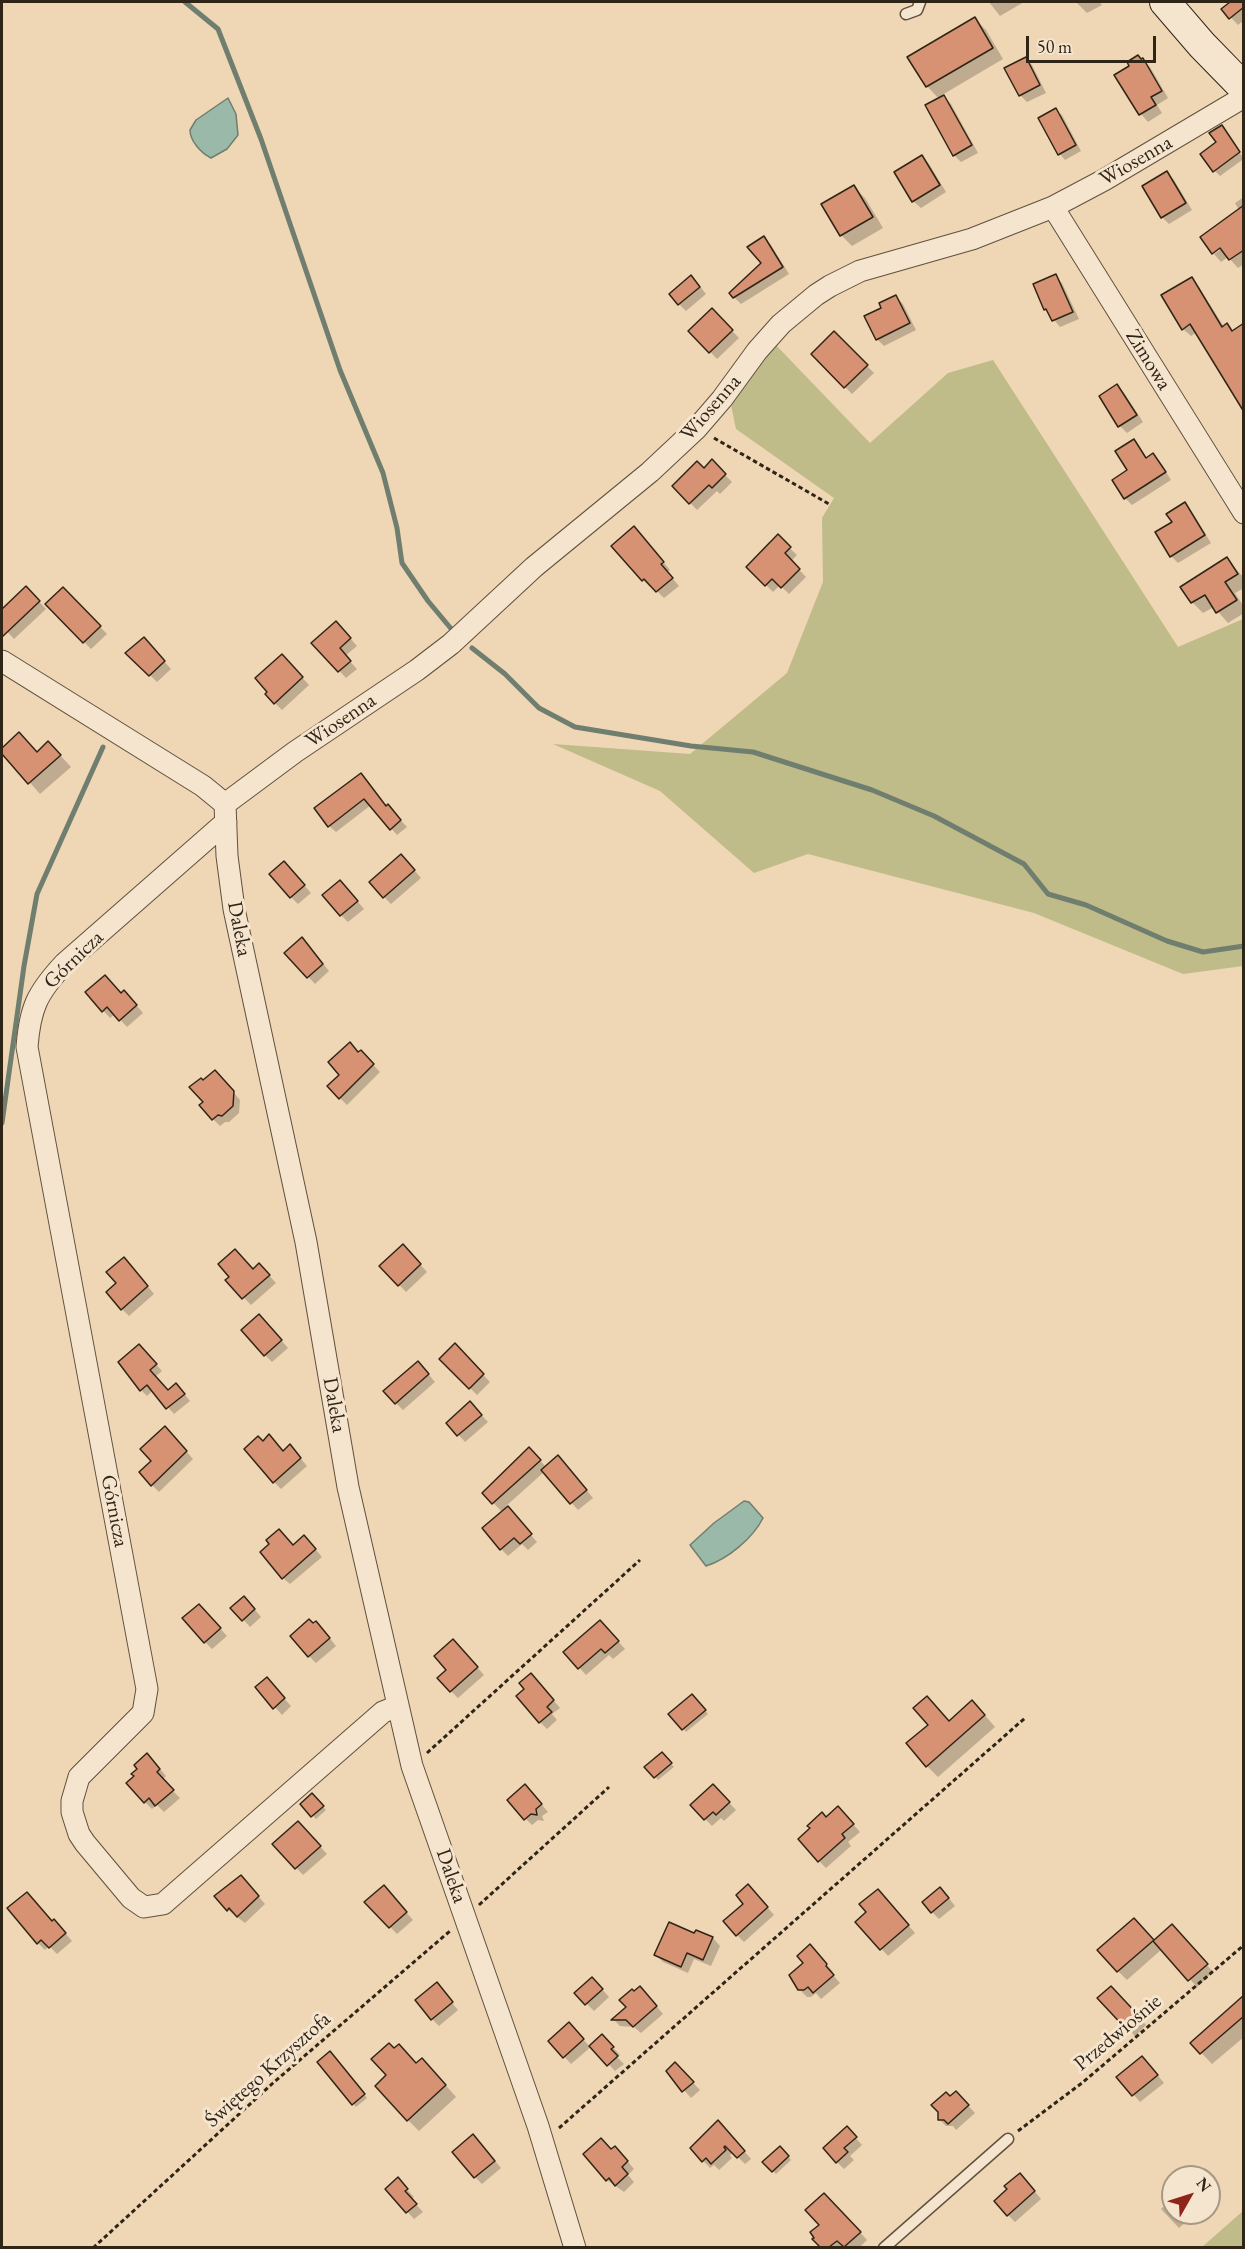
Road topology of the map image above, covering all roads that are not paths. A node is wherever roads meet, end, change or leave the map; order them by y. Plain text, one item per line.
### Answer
1 (920, 2) edge
2 (1165, 2) edge
3 (906, 14) dead end
4 (1244, 88) edge
5 (1244, 97) edge
6 (1053, 207) junction
7 (1244, 513) edge
8 (2, 661) edge
9 (226, 813) junction
10 (398, 1706) junction
11 (1008, 2139) road end
12 (575, 2247) edge
13 (884, 2247) edge

1 - 3 lane
2 - 4 street
5 - 6 street, Wiosenna
6 - 7 street, Zimowa
6 - 9 street, Wiosenna
8 - 9 street
9 - 10 street, Daleka
9 - 10 street, Górnicza
10 - 12 street, Daleka
11 - 13 lane

